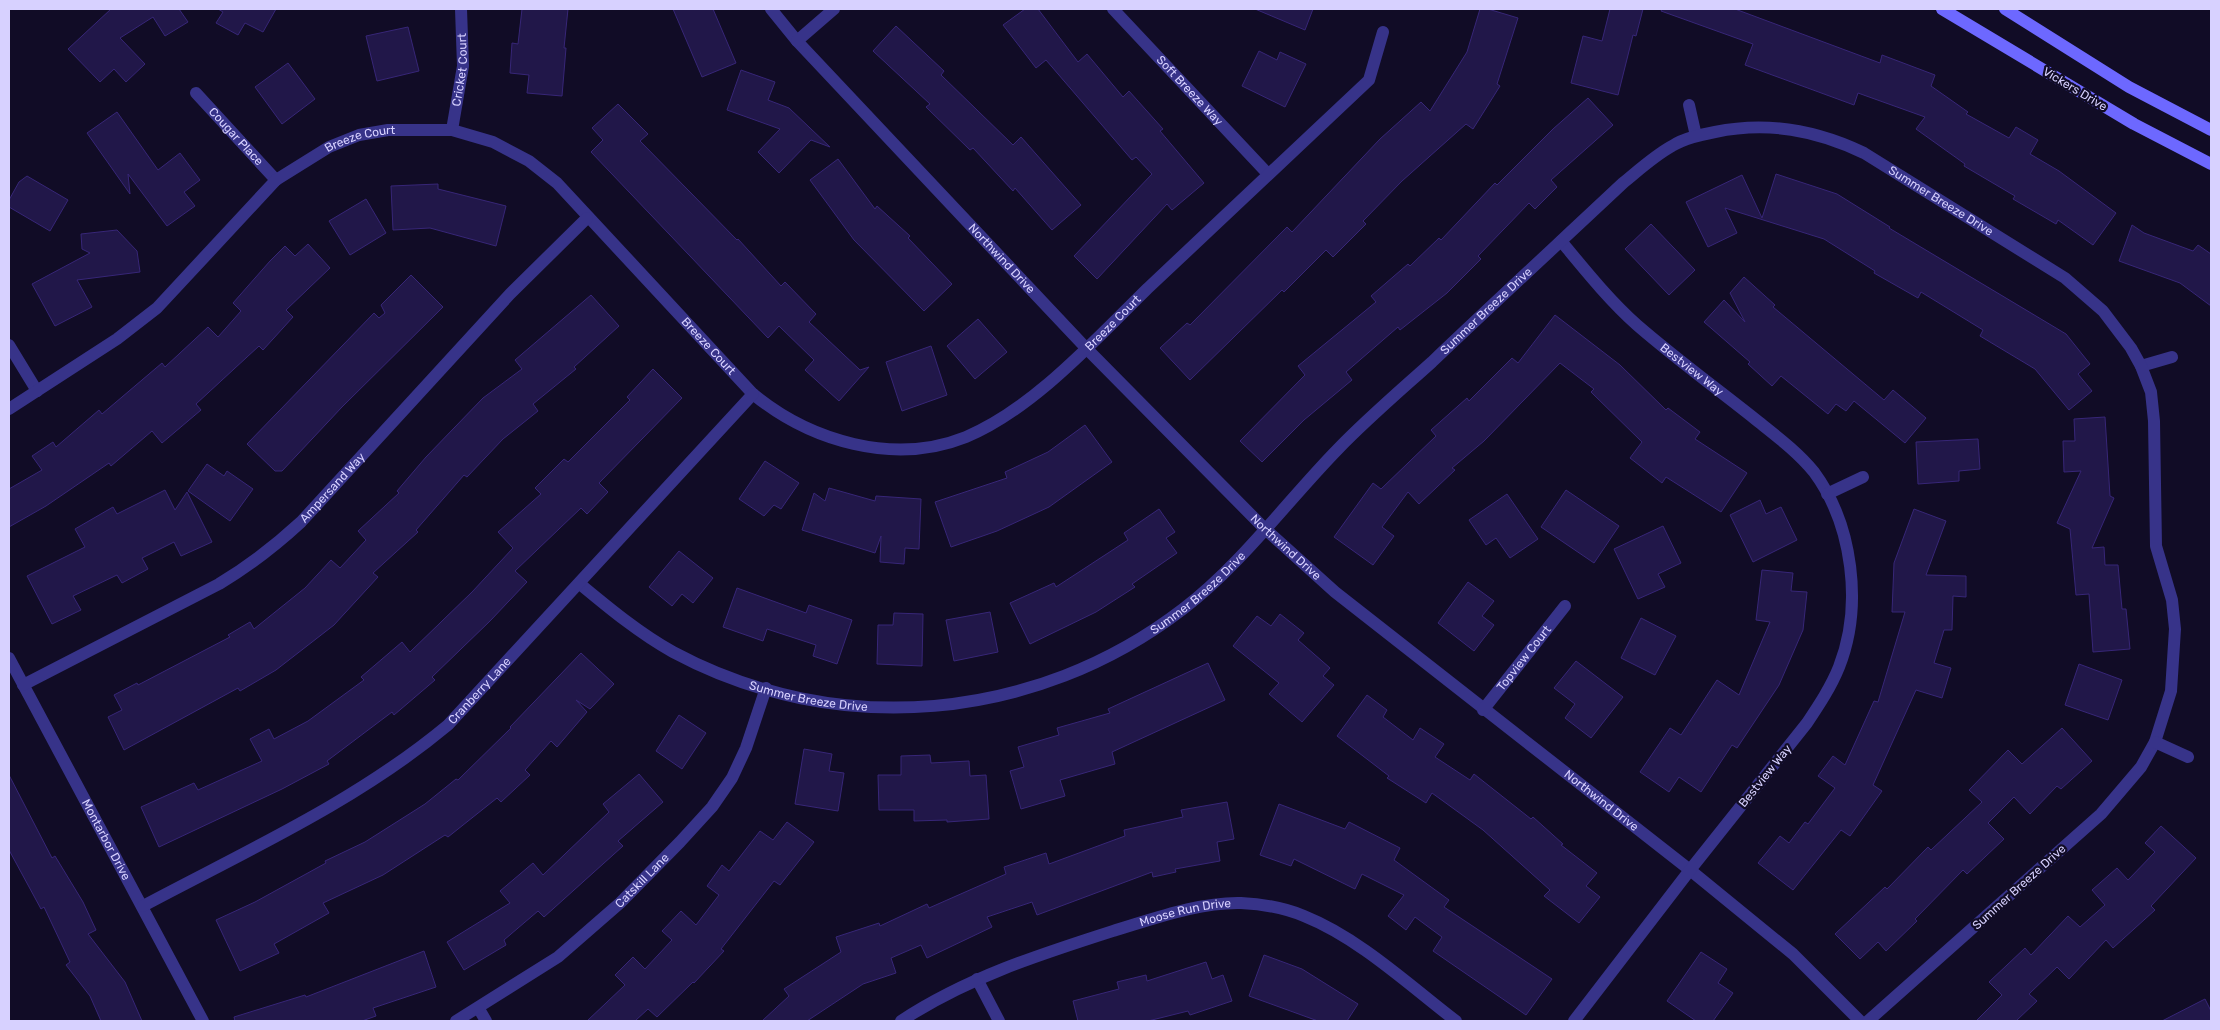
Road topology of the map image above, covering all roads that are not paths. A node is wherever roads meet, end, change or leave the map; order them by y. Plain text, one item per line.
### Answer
1 (461, 9) edge
2 (771, 9) edge
3 (834, 9) edge
4 (1112, 9) edge
5 (1942, 9) edge
6 (2005, 9) edge
7 (1383, 32) dead end
8 (797, 42) junction
9 (196, 93) dead end
10 (1689, 105) dead end
11 (452, 130) junction
12 (2211, 130) edge
13 (1696, 136) junction
14 (2211, 164) edge
15 (1268, 174) junction
16 (276, 180) junction
17 (588, 218) junction
18 (1561, 241) junction
19 (9, 345) edge
20 (1086, 348) junction
21 (2172, 357) dead end
22 (2141, 366) junction
23 (37, 391) junction
24 (753, 394) junction
25 (9, 409) edge
26 (1863, 477) dead end
27 (1827, 494) junction
28 (1264, 528) junction
29 (580, 584) junction
30 (1565, 606) dead end
31 (9, 658) edge
32 (23, 685) junction
33 (766, 688) junction
34 (1483, 710) junction
35 (2155, 742) junction
36 (2188, 757) dead end
37 (1690, 870) junction
38 (143, 906) junction
39 (977, 978) junction
40 (479, 1009) junction
41 (203, 1021) edge
42 (456, 1021) edge
43 (486, 1021) edge
44 (902, 1021) edge
45 (999, 1021) edge
46 (1456, 1021) edge
47 (1574, 1021) edge
48 (1860, 1021) edge
49 (1868, 1021) edge

1 - 11 street, Cricket Court
2 - 8 street, Northwind Drive
3 - 8 street
4 - 15 street, Soft Breeze Way
5 - 14 main road, Vickers Drive
6 - 12 main road
7 - 15 street, Breeze Court
8 - 20 street, Northwind Drive
9 - 16 street, Cougar Place
10 - 13 street
11 - 16 street, Breeze Court
11 - 17 street, Breeze Court
13 - 18 street, Summer Breeze Drive
13 - 22 street, Summer Breeze Drive
15 - 20 street, Breeze Court
16 - 23 street, Breeze Court
17 - 24 street, Breeze Court
17 - 32 street, Ampersand Way
18 - 27 street, Bestview Way
18 - 28 street, Summer Breeze Drive
19 - 23 street
20 - 24 street, Breeze Court
20 - 28 street, Northwind Drive
21 - 22 street
22 - 35 street, Summer Breeze Drive
23 - 25 street, Breeze Court
24 - 29 street, Cranberry Lane
26 - 27 street
27 - 37 street, Bestview Way
28 - 33 street, Summer Breeze Drive
28 - 34 street, Northwind Drive
29 - 33 street, Summer Breeze Drive
29 - 38 street, Cranberry Lane
30 - 34 street, Topview Court
31 - 32 street, Montarbor Drive
32 - 38 street, Montarbor Drive
33 - 40 street, Catskill Lane
34 - 37 street, Northwind Drive
35 - 36 street
35 - 49 street, Summer Breeze Drive
37 - 47 street, Bestview Way
37 - 48 street, Northwind Drive
38 - 41 street, Montarbor Drive
39 - 44 street, Moose Run Drive
39 - 45 street
39 - 46 street, Moose Run Drive
40 - 42 street, Catskill Lane
40 - 43 street

